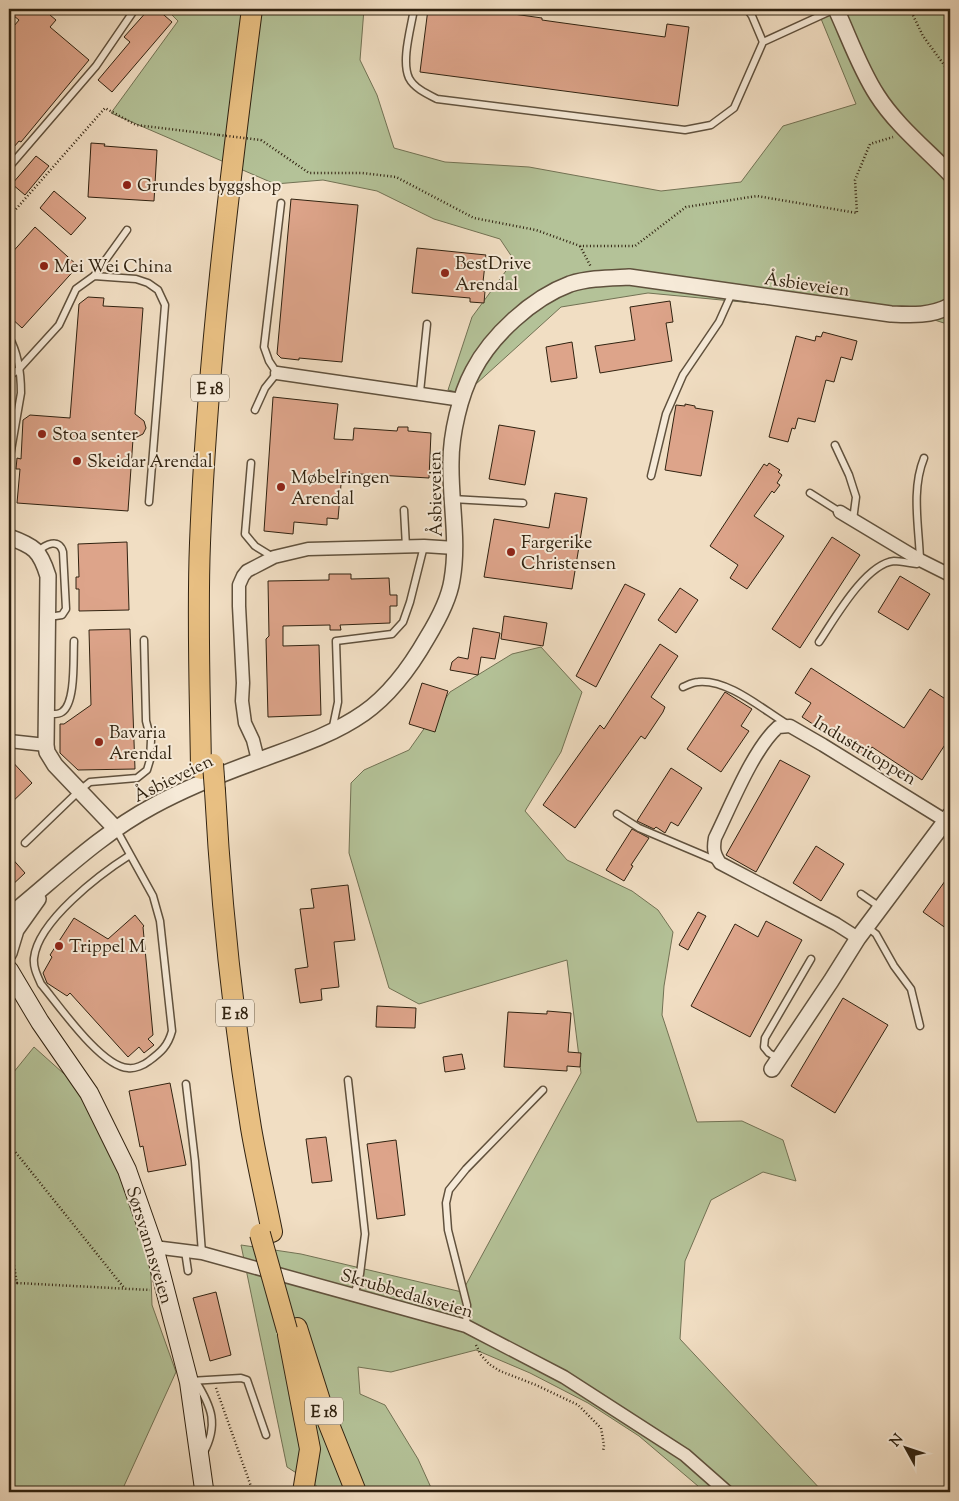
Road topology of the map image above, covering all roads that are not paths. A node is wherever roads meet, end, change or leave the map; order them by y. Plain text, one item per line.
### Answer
1 (135, 9) edge
2 (252, 9) edge
3 (261, 9) edge
4 (414, 9) edge
5 (747, 9) edge
6 (836, 9) edge
7 (763, 42) junction
8 (9, 167) edge
9 (950, 174) edge
10 (281, 203) dead end
11 (128, 230) dead end
12 (94, 276) junction
13 (733, 292) junction
14 (949, 310) edge
15 (427, 324) dead end
16 (9, 337) edge
17 (18, 370) junction
18 (277, 373) junction
19 (9, 376) edge
20 (420, 392) junction
21 (462, 400) junction
22 (255, 410) dead end
23 (835, 445) dead end
24 (924, 458) dead end
25 (9, 462) edge
26 (251, 462) dead end
27 (651, 476) dead end
28 (810, 493) dead end
29 (452, 499) junction
30 (149, 502) dead end
31 (524, 503) dead end
32 (404, 510) dead end
33 (840, 512) joint
34 (853, 520) junction
35 (9, 537) edge
36 (424, 546) junction
37 (406, 547) junction
38 (455, 548) junction
39 (38, 551) junction
40 (274, 557) junction
41 (920, 560) junction
42 (950, 575) edge
43 (47, 617) junction
44 (144, 640) dead end
45 (74, 641) dead end
46 (819, 642) dead end
47 (683, 687) dead end
48 (47, 714) junction
49 (790, 726) junction
50 (332, 732) junction
51 (9, 740) edge
52 (46, 745) junction
53 (258, 760) junction
54 (207, 767) junction
55 (80, 790) junction
56 (617, 814) dead end
57 (948, 818) edge
58 (116, 829) junction
59 (25, 843) dead end
60 (130, 855) junction
61 (720, 863) junction
62 (47, 885) junction
63 (861, 894) dead end
64 (881, 908) junction
65 (9, 916) edge
66 (862, 933) junction
67 (9, 953) edge
68 (811, 959) dead end
69 (9, 970) edge
70 (9, 996) edge
71 (40, 1022) junction
72 (920, 1026) dead end
73 (776, 1063) joint
74 (348, 1080) dead end
75 (186, 1084) dead end
76 (543, 1090) dead end
77 (154, 1248) junction
78 (186, 1251) junction
79 (202, 1253) junction
80 (188, 1271) dead end
81 (354, 1296) junction
82 (466, 1326) junction
83 (292, 1329) junction
84 (192, 1381) junction
85 (266, 1435) dead end
86 (204, 1491) edge
87 (303, 1492) edge
88 (342, 1492) edge
89 (356, 1492) edge
90 (727, 1492) edge

1 - 8 lane
2 - 54 highway, E 18
3 - 54 highway, E 18
4 - 7 lane
5 - 7 lane
6 - 7 lane
6 - 9 street
10 - 18 lane
11 - 12 lane
12 - 17 lane
12 - 30 lane
13 - 14 street, Åsbieveien
13 - 21 street, Åsbieveien
13 - 27 lane
15 - 20 lane
16 - 17 lane
17 - 19 lane
17 - 25 lane
18 - 20 street
18 - 22 lane
20 - 21 street
21 - 29 street, Åsbieveien
23 - 34 lane
24 - 41 lane
26 - 40 lane
28 - 33 lane
29 - 31 lane
29 - 38 street, Åsbieveien
32 - 37 lane
33 - 34 street
34 - 41 street
35 - 39 street
36 - 37 street
36 - 38 street
36 - 50 lane
37 - 40 street
38 - 50 street, Åsbieveien
39 - 43 street
39 - 43 lane
40 - 53 street
41 - 42 street
41 - 46 lane
43 - 48 street
44 - 55 lane
45 - 48 lane
47 - 49 lane, Industritoppen
48 - 52 street
49 - 57 street, Industritoppen
49 - 61 street, Industritoppen
50 - 53 street, Åsbieveien
51 - 52 street
52 - 55 street
53 - 58 street, Åsbieveien
54 - 83 highway, E 18, bridge
55 - 58 street
55 - 59 lane
56 - 61 lane
57 - 64 street, Industritoppen
58 - 60 lane
58 - 62 street, Åsbieveien
60 - 60 lane
61 - 66 street
62 - 65 street, Åsbieveien
62 - 67 street, Åsbieveien
63 - 64 lane
64 - 66 street, Industritoppen
66 - 72 lane
66 - 73 street, Industritoppen
68 - 73 lane
69 - 71 main road, Sørsvannsveien
70 - 71 main road, Sørsvannsveien
71 - 77 main road, Sørsvannsveien
74 - 81 lane
75 - 79 lane
76 - 82 lane
77 - 78 street, Skrubbedalsveien
77 - 84 main road, Sørsvannsveien
78 - 79 street, Skrubbedalsveien
78 - 80 lane
79 - 81 street, Skrubbedalsveien
81 - 82 street, Skrubbedalsveien
82 - 90 street, Skrubbedalsveien
83 - 87 highway, E 18
83 - 88 highway, E 18
83 - 89 highway, E 18
84 - 85 lane
84 - 86 main road, Sørsvannsveien

